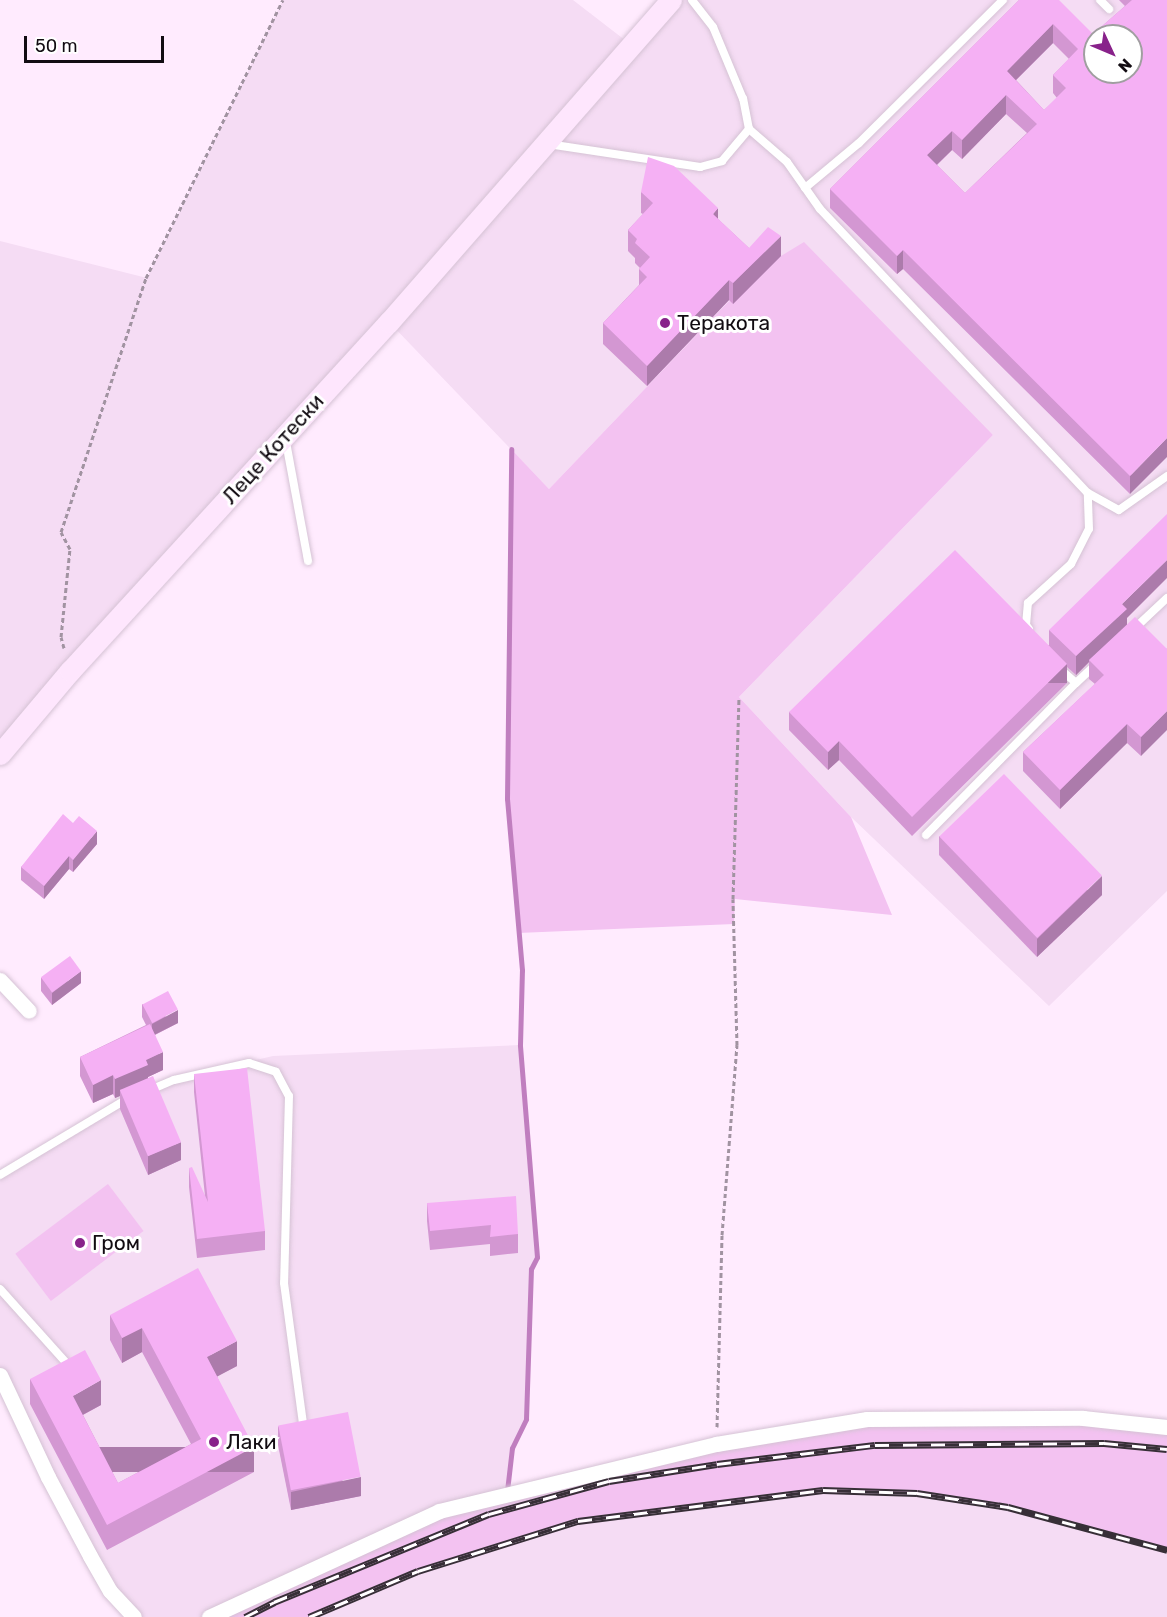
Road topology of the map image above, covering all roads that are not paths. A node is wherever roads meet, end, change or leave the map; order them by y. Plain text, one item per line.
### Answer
1 (671, 0) edge
2 (692, 0) edge
3 (1003, 0) edge
4 (1100, 0) edge
5 (1109, 9) dead end
6 (749, 129) junction
7 (546, 144) junction
8 (806, 188) junction
9 (286, 435) junction
10 (1167, 476) edge
11 (1088, 493) junction
12 (308, 561) dead end
13 (1167, 598) edge
14 (1125, 637) edge
15 (1035, 641) edge
16 (1101, 660) edge
17 (1054, 663) edge
18 (1076, 683) junction
19 (0, 754) edge
20 (926, 836) dead end
21 (0, 980) edge
22 (29, 1011) dead end
23 (0, 1175) edge
24 (0, 1288) edge
25 (74, 1371) edge
26 (0, 1375) edge
27 (1167, 1427) edge
28 (304, 1432) edge
29 (134, 1617) edge
30 (209, 1617) edge

1 - 7 main road, Леце Котески
2 - 6 lane
3 - 8 lane
4 - 5 lane
6 - 7 lane
6 - 8 lane
7 - 9 main road, Леце Котески
8 - 11 lane
9 - 12 lane
9 - 19 main road, Леце Котески
10 - 11 lane
11 - 15 lane
13 - 14 lane
16 - 18 lane
17 - 18 lane
18 - 20 lane
21 - 22 street
23 - 28 lane
24 - 25 lane
26 - 29 street
27 - 30 street

